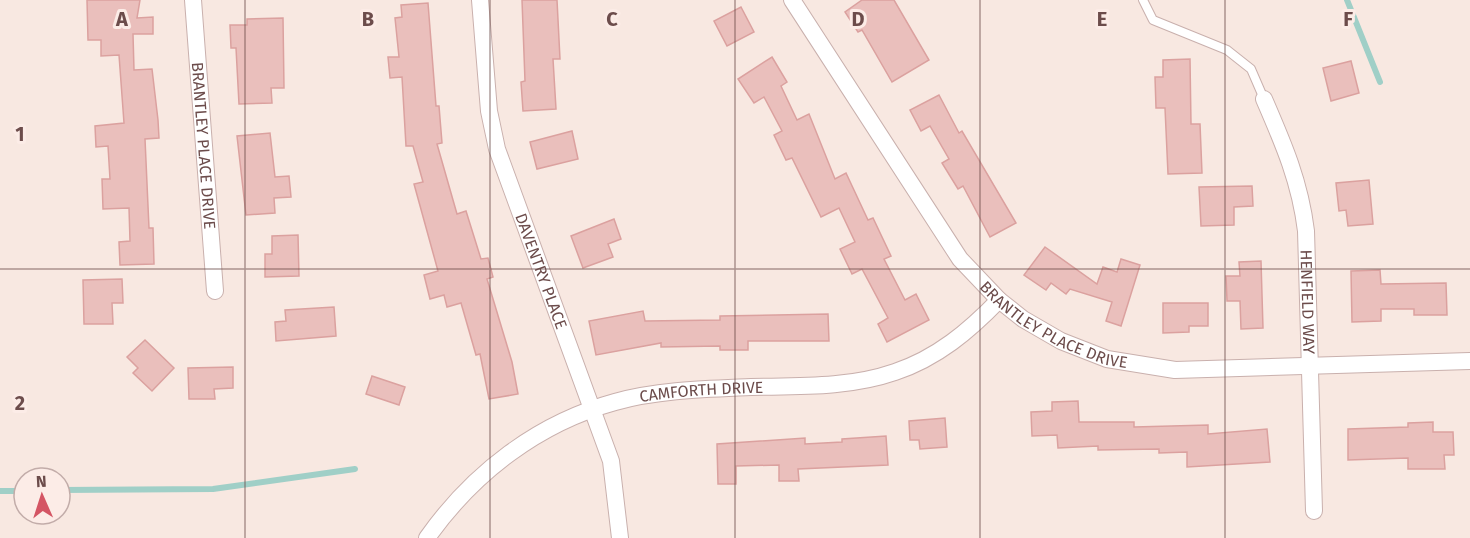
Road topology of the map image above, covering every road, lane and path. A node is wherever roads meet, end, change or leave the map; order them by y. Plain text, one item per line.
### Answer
1 (193, 0) edge
2 (480, 0) edge
3 (792, 0) edge
4 (1143, 0) edge
5 (1264, 99) joint
6 (215, 291) dead end
7 (999, 300) junction
8 (1470, 361) edge
9 (1311, 366) junction
10 (591, 409) junction
11 (1314, 512) dead end
12 (427, 538) edge
13 (620, 538) edge

1 - 6 street, BRANTLEY PLACE DRIVE
2 - 10 street, DAVENTRY PLACE
3 - 7 street, BRANTLEY PLACE DRIVE
4 - 5 lane
5 - 9 street, HENFIELD WAY
7 - 9 street, BRANTLEY PLACE DRIVE
7 - 10 street, CAMFORTH DRIVE
8 - 9 street, BRANTLEY PLACE DRIVE
9 - 11 street, HENFIELD WAY
10 - 12 street, CAMFORTH DRIVE
10 - 13 street, DAVENTRY PLACE

